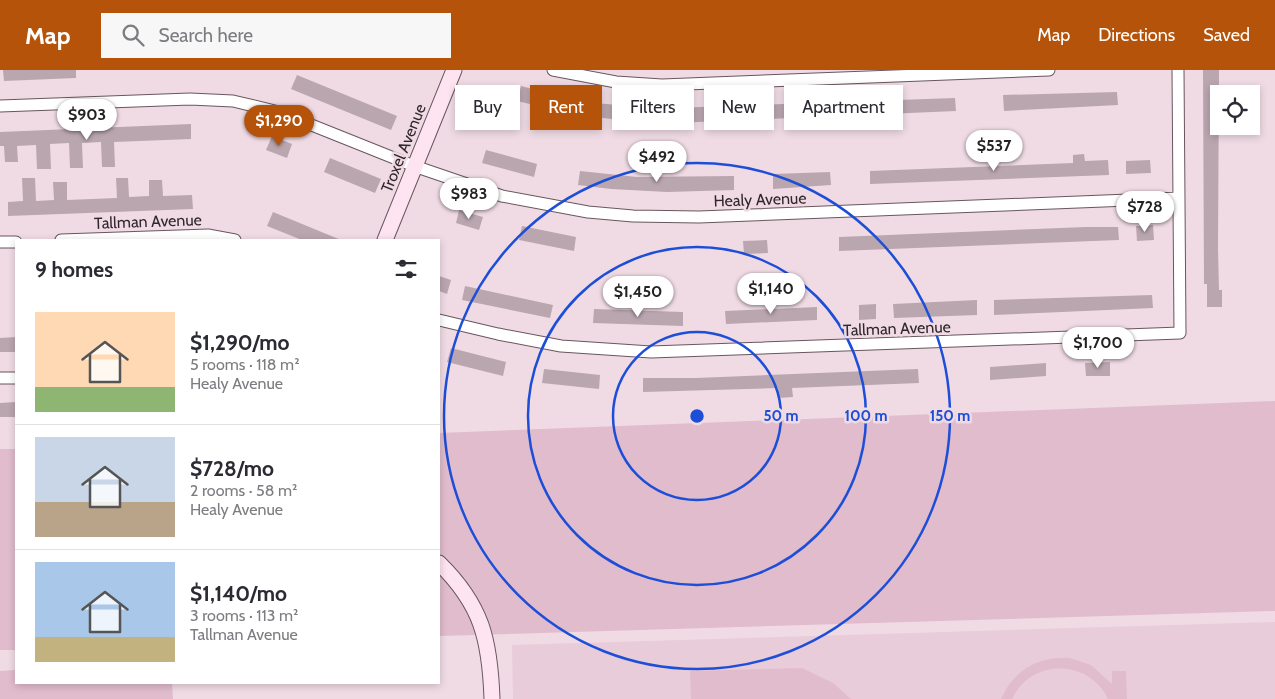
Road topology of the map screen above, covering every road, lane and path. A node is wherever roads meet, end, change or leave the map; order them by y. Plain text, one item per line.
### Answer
1 (454, 70) edge
2 (553, 70) edge
3 (1049, 70) edge
4 (1178, 70) edge
5 (0, 106) edge
6 (414, 166) junction
7 (1179, 198) junction
8 (90, 239) edge
9 (230, 239) edge
10 (385, 239) edge
11 (0, 242) edge
12 (15, 242) edge
13 (440, 320) edge
14 (0, 378) edge
15 (15, 378) edge
16 (440, 564) edge
17 (492, 699) edge

1 - 6 street, Troxel Avenue
2 - 3 street
4 - 7 street
5 - 6 street, Healy Avenue
6 - 7 street, Healy Avenue
6 - 10 street, Troxel Avenue
7 - 13 street, Tallman Avenue
8 - 9 street, Tallman Avenue
11 - 12 street
14 - 15 street
16 - 17 street

